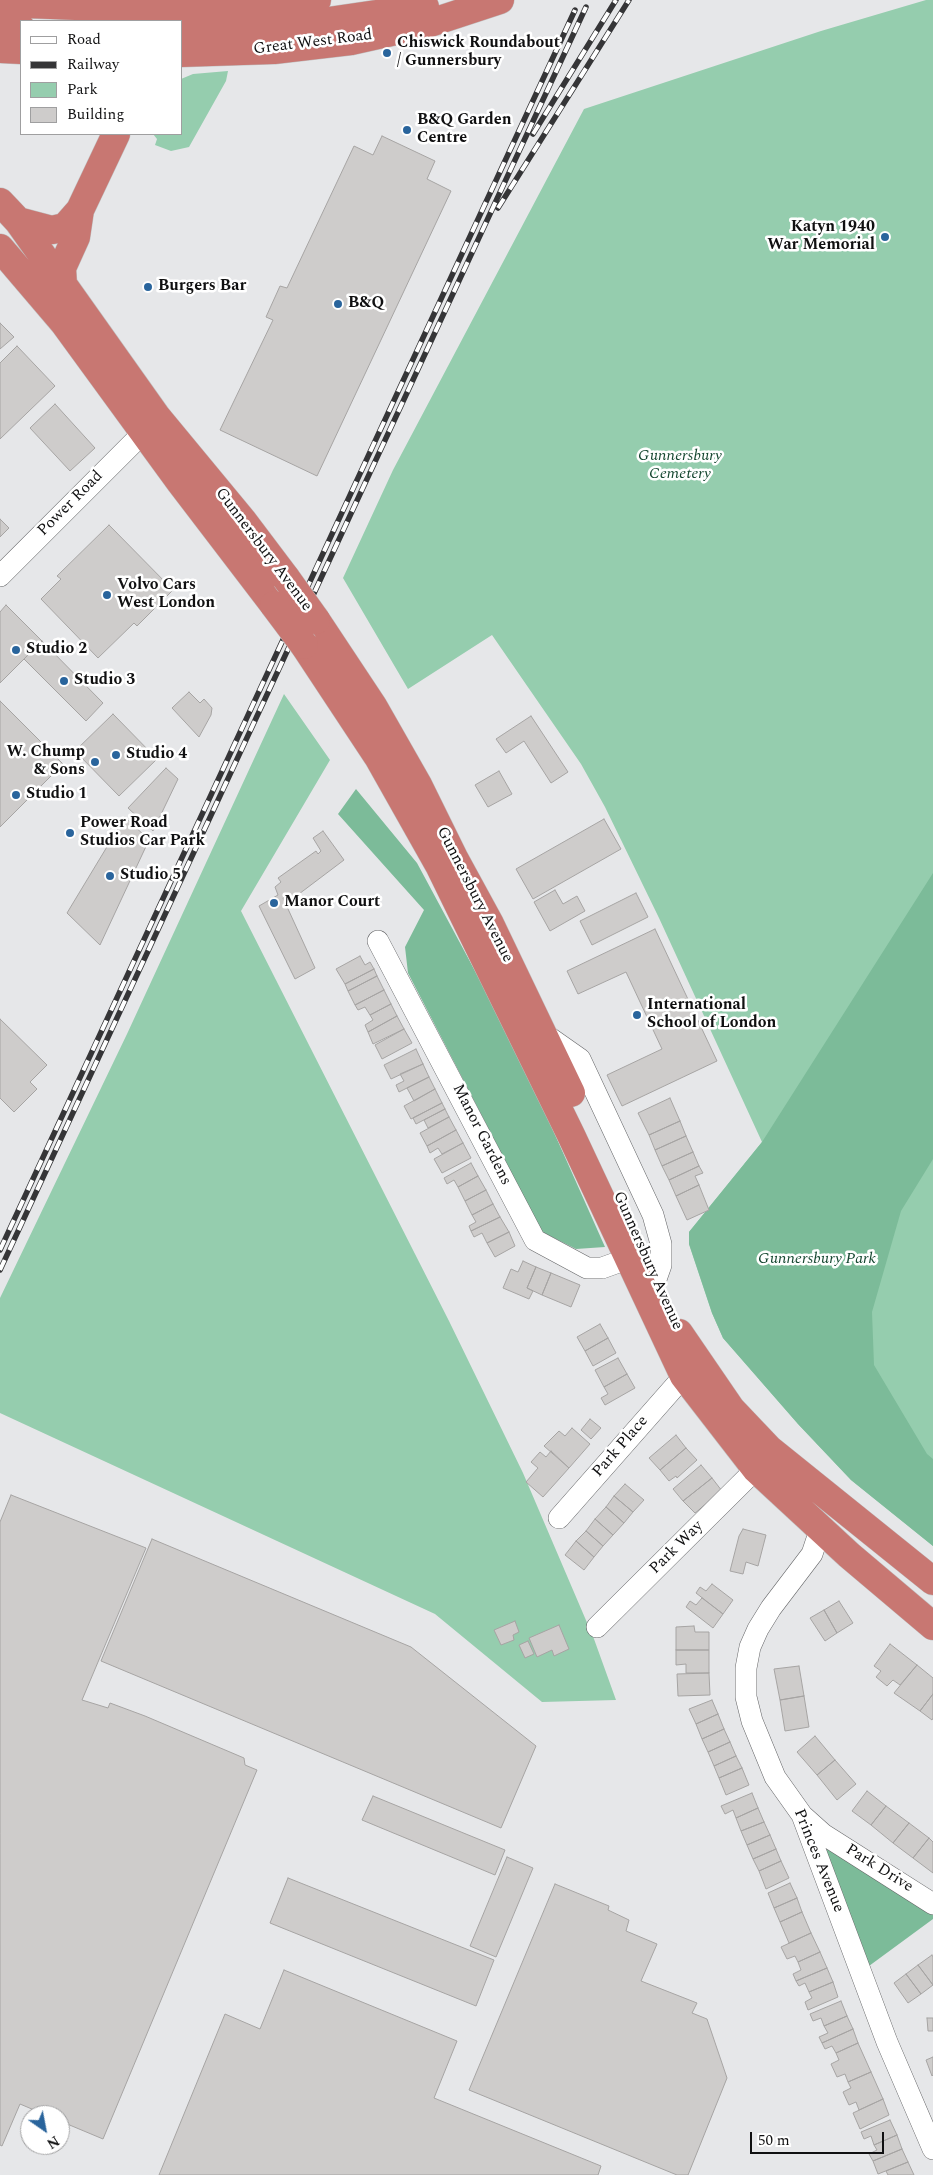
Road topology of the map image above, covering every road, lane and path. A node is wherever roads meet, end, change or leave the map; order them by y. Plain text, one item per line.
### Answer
1 (317, 0) edge
2 (456, 0) edge
3 (500, 0) edge
4 (0, 3) edge
5 (0, 26) edge
6 (20, 28) edge
7 (182, 31) edge
8 (0, 49) edge
9 (20, 50) edge
10 (187, 55) edge
11 (116, 135) edge
12 (80, 210) junction
13 (9, 211) edge
14 (0, 248) edge
15 (63, 285) junction
16 (144, 433) junction
17 (0, 576) edge
18 (378, 941) dead end
19 (628, 1259) junction
20 (684, 1376) junction
21 (756, 1469) junction
22 (559, 1518) dead end
23 (825, 1530) junction
24 (933, 1581) edge
25 (933, 1626) edge
26 (597, 1627) dead end
27 (802, 1815) junction
28 (933, 1904) edge
29 (933, 2150) edge

1 - 4 highway
2 - 7 highway
3 - 10 highway, Great West Road
5 - 6 highway
8 - 9 highway
11 - 12 highway
12 - 13 highway
12 - 15 highway
13 - 15 highway, Gunnersbury Avenue
14 - 16 highway, Gunnersbury Avenue
15 - 24 highway, Gunnersbury Avenue, bridge
16 - 17 street, Power Road
16 - 19 highway, Gunnersbury Avenue, bridge
18 - 19 street, Manor Gardens
19 - 20 highway, Gunnersbury Avenue
20 - 21 highway, Gunnersbury Avenue
20 - 22 street, Park Place
21 - 23 highway, Gunnersbury Avenue
21 - 26 street, Park Way
23 - 25 highway, Gunnersbury Avenue
23 - 27 street, Princes Avenue
27 - 28 street, Park Drive
27 - 29 street, Princes Avenue

